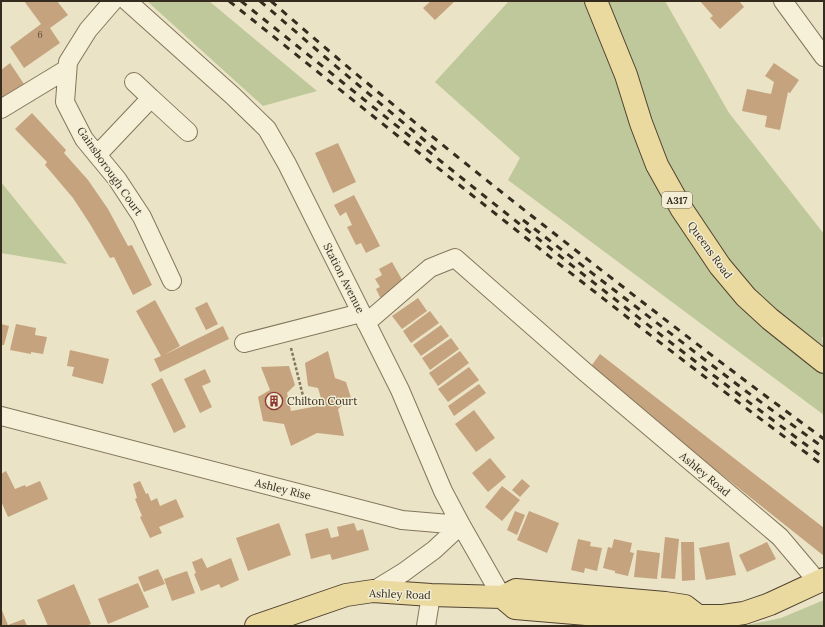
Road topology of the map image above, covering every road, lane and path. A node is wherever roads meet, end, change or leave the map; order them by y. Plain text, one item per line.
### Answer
1 (113, 1) edge
2 (127, 1) edge
3 (596, 1) edge
4 (783, 1) edge
5 (824, 57) edge
6 (67, 69) junction
7 (134, 82) dead end
8 (151, 98) junction
9 (1, 109) edge
10 (188, 132) dead end
11 (97, 155) junction
12 (172, 281) dead end
13 (364, 318) junction
14 (287, 333) junction
15 (244, 343) dead end
16 (823, 360) edge
17 (303, 396) dead end
18 (1, 416) edge
19 (460, 525) junction
20 (821, 581) edge
21 (373, 591) junction
22 (431, 595) junction
23 (502, 597) junction
24 (698, 621) edge
25 (256, 626) edge
26 (426, 626) edge

1 - 6 street, Gainsborough Court
2 - 13 street, Station Avenue
3 - 16 main road, Queens Road / A317
4 - 5 street
6 - 9 street
6 - 11 street, Gainsborough Court
7 - 8 street
8 - 10 street
8 - 11 street
11 - 12 street, Gainsborough Court
13 - 14 street
13 - 19 street, Station Avenue
13 - 20 street, Ashley Road
14 - 15 street
14 - 17 path
18 - 19 street, Ashley Rise
19 - 21 street
19 - 23 street, Station Avenue
20 - 24 main road, Ashley Road
21 - 22 main road, Ashley Road
21 - 25 main road, Ashley Road
22 - 23 main road, Ashley Road
22 - 26 street
23 - 24 main road, Ashley Road

